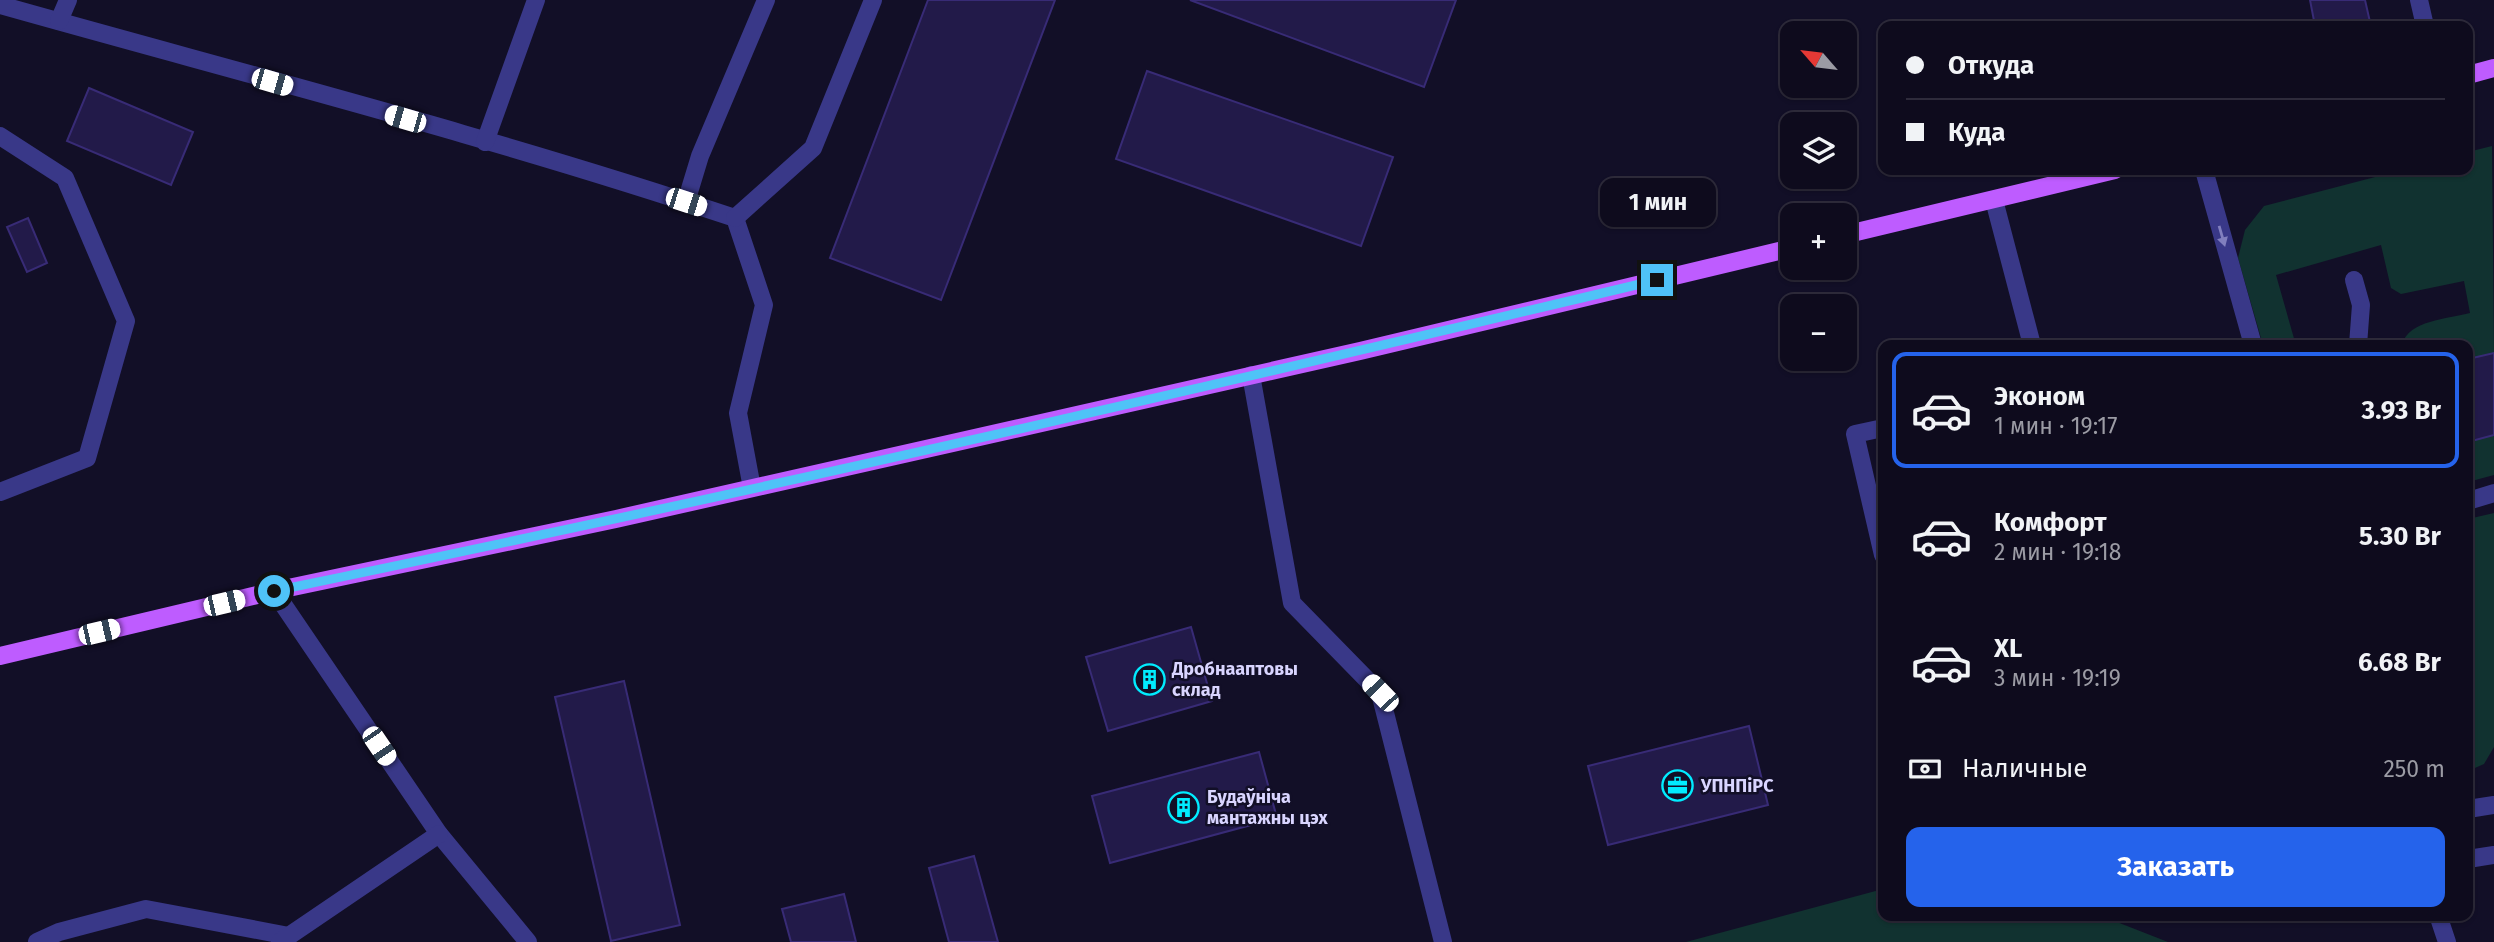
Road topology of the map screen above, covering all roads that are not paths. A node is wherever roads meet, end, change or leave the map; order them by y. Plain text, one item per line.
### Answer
1 (68, 0) edge
2 (536, 0) edge
3 (765, 0) edge
4 (873, 0) edge
5 (2419, 0) edge
6 (0, 5) edge
7 (59, 21) junction
8 (2425, 21) edge
9 (2494, 68) edge
10 (2473, 74) edge
11 (0, 136) edge
12 (485, 142) junction
13 (2095, 175) edge
14 (2205, 175) edge
15 (1994, 200) junction
16 (686, 202) junction
17 (735, 218) junction
18 (1857, 233) edge
19 (1780, 251) edge
20 (2354, 280) dead end
21 (2031, 340) edge
22 (2252, 340) edge
23 (2358, 340) edge
24 (1251, 375) junction
25 (1878, 429) edge
26 (752, 488) junction
27 (0, 492) edge
28 (2494, 493) edge
29 (2473, 499) edge
30 (1878, 533) edge
31 (274, 591) junction
32 (0, 656) edge
33 (2494, 805) edge
34 (2473, 808) edge
35 (439, 834) junction
36 (2494, 855) edge
37 (2473, 858) edge
38 (2440, 921) edge
39 (284, 939) edge
40 (37, 942) edge
41 (528, 942) edge
42 (1443, 942) edge
43 (2447, 942) edge

1 - 7 lane
2 - 12 lane
3 - 16 lane
4 - 17 lane
5 - 8 lane
6 - 7 lane
7 - 12 lane
9 - 10 main road
11 - 27 lane
12 - 16 lane
13 - 15 main road
14 -> 22 lane
15 - 18 main road
15 - 21 lane
16 - 17 lane
17 - 26 lane
19 - 24 main road
20 - 23 lane
24 - 26 main road
24 - 42 lane
25 - 30 lane
26 - 31 main road
28 - 29 lane
31 - 32 main road
31 - 35 lane
33 - 34 lane
35 - 39 lane
35 - 41 lane
36 - 37 lane
38 - 43 lane
39 - 40 lane

